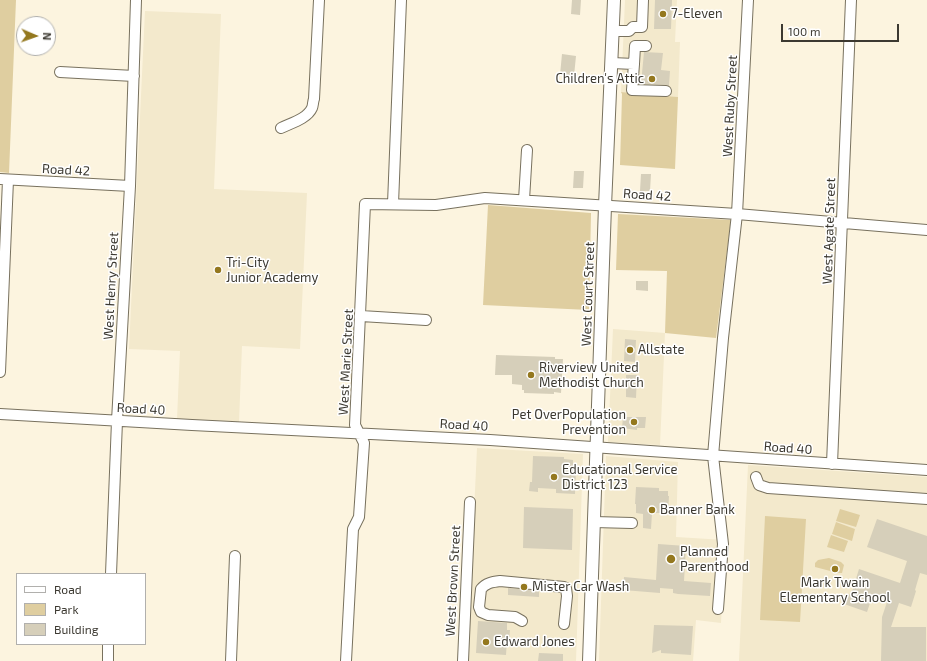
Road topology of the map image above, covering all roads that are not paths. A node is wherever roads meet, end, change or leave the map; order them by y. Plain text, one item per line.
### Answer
1 (136, 0) edge
2 (319, 0) edge
3 (401, 0) edge
4 (614, 0) edge
5 (643, 0) edge
6 (748, 0) edge
7 (851, 0) edge
8 (613, 31) junction
9 (646, 46) dead end
10 (612, 63) junction
11 (634, 64) junction
12 (60, 72) dead end
13 (134, 76) junction
14 (666, 91) dead end
15 (281, 128) dead end
16 (527, 150) dead end
17 (4, 180) edge
18 (130, 186) junction
19 (524, 200) junction
20 (365, 204) joint
21 (393, 204) junction
22 (605, 206) junction
23 (737, 214) junction
24 (842, 222) junction
25 (927, 230) edge
26 (361, 316) junction
27 (426, 320) dead end
28 (0, 372) edge
29 (0, 414) edge
30 (117, 421) junction
31 (359, 433) junction
32 (597, 448) junction
33 (713, 456) junction
34 (832, 464) junction
35 (927, 470) edge
36 (756, 477) dead end
37 (927, 499) edge
38 (470, 502) dead end
39 (594, 522) junction
40 (632, 523) dead end
41 (235, 556) dead end
42 (111, 573) edge
43 (718, 609) dead end
44 (522, 621) dead end
45 (564, 624) dead end
46 (108, 645) edge
47 (108, 661) edge
48 (231, 661) edge
49 (346, 661) edge
50 (463, 661) edge
51 (589, 661) edge

1 - 13 street, West Henry Street
2 - 15 street
3 - 21 street
4 - 8 main road, West Court Street
5 - 8 street
6 - 23 street, West Ruby Street
7 - 24 street, West Agate Street
8 - 10 main road, West Court Street
9 - 11 street
10 - 11 street
10 - 22 main road, West Court Street
11 - 14 street
12 - 13 street
13 - 18 street, West Henry Street
16 - 19 street
17 - 18 street, Road 42
17 - 28 street
18 - 30 street, West Henry Street
19 - 21 street, Road 42
19 - 22 street, Road 42
20 - 21 street, Road 42
20 - 26 street, West Marie Street
22 - 23 street, Road 42
22 - 32 main road, West Court Street
23 - 24 street, Road 42
23 - 33 street, West Ruby Street
24 - 25 street, Road 42
24 - 34 street, West Agate Street
26 - 27 street
26 - 31 street, West Marie Street
29 - 30 street, Road 40
30 - 31 street, Road 40
30 - 42 street, West Henry Street
31 - 32 street, Road 40
31 - 49 street, West Marie Street
32 - 33 street, Road 40
32 - 39 main road, West Court Street
33 - 34 street, Road 40
33 - 43 street
34 - 35 street, Road 40
36 - 37 street
38 - 50 street, West Brown Street
39 - 40 street
39 - 51 main road, West Court Street
41 - 48 street
44 - 45 street
46 - 47 street

